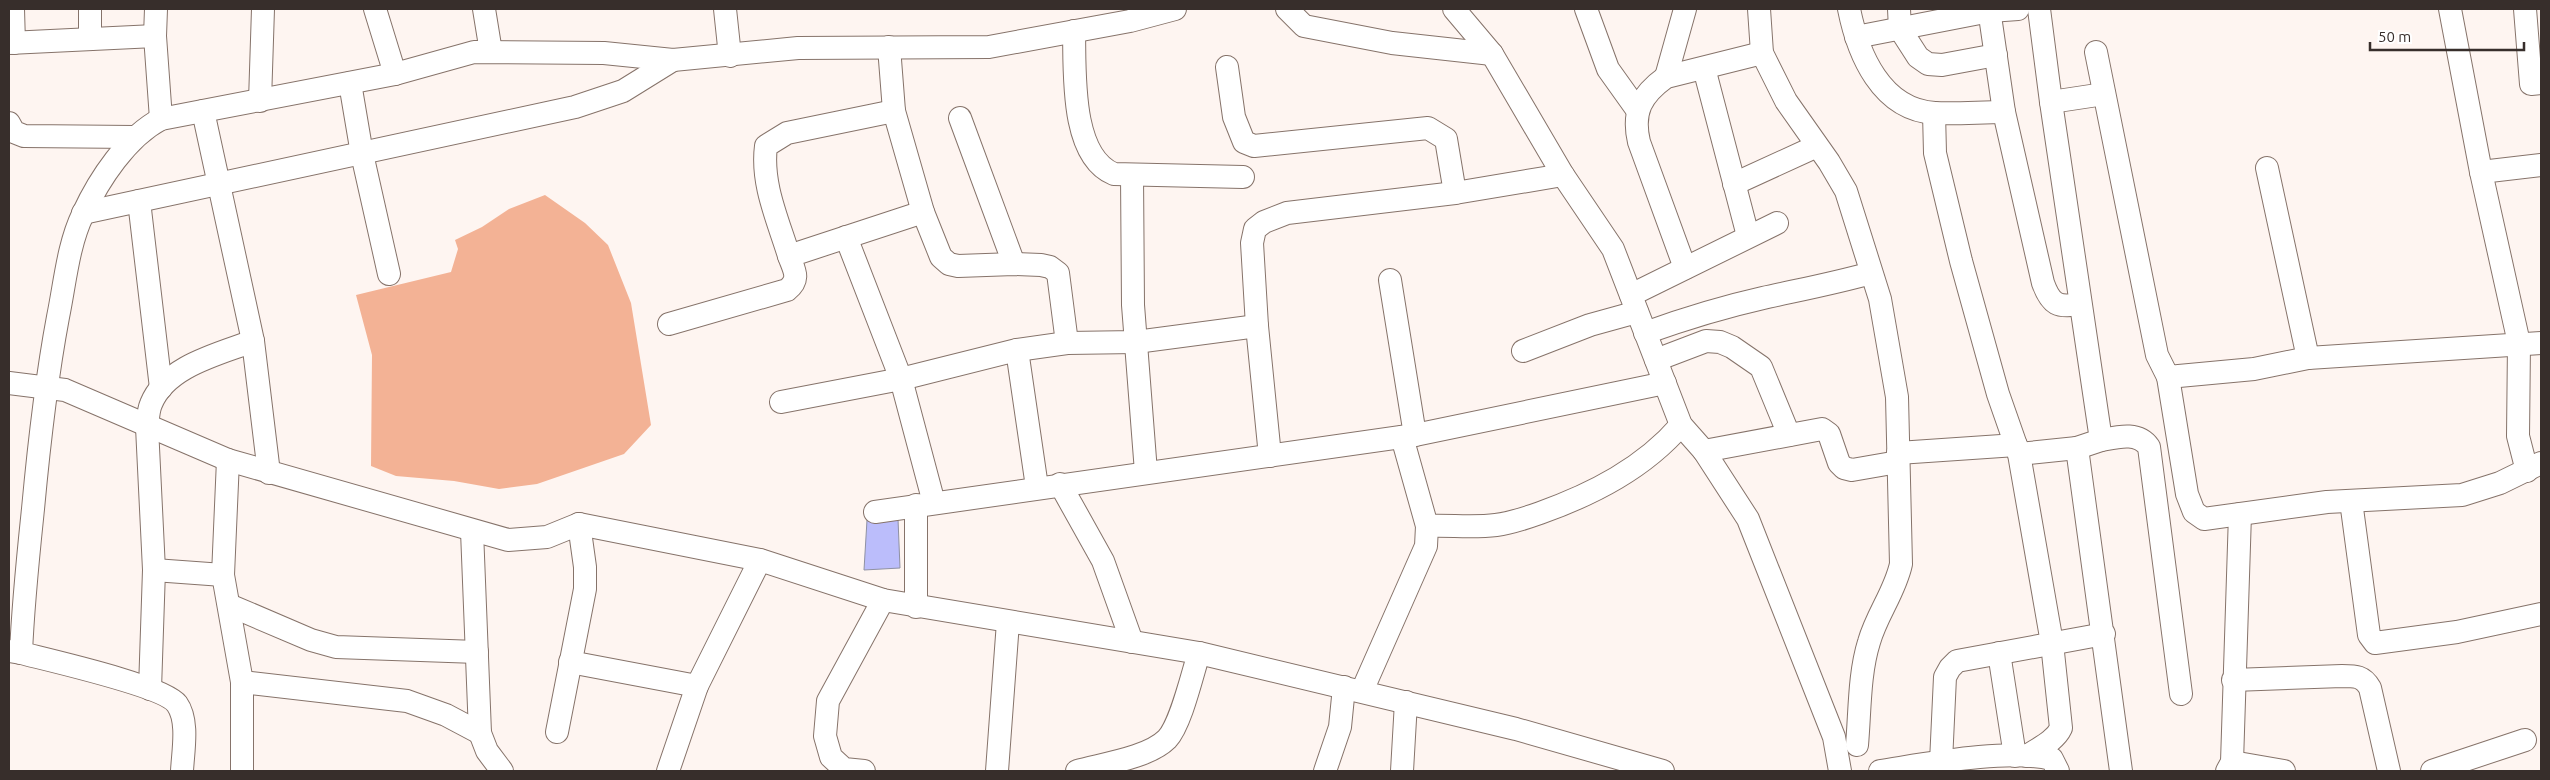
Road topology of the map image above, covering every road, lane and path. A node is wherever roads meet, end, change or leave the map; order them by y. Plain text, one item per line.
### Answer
1 (13, 9) edge
2 (90, 9) edge
3 (156, 9) edge
4 (263, 9) edge
5 (375, 9) edge
6 (484, 9) edge
7 (725, 9) edge
8 (1175, 9) edge
9 (1287, 9) edge
10 (1454, 9) edge
11 (1586, 9) edge
12 (1686, 9) edge
13 (1759, 9) edge
14 (1849, 9) edge
15 (2018, 9) edge
16 (2039, 9) edge
17 (2450, 9) edge
18 (2525, 9) edge
19 (1989, 10) edge
20 (1899, 19) edge
21 (1074, 31) junction
22 (155, 36) junction
23 (1856, 38) junction
24 (90, 39) junction
25 (12, 43) edge
26 (889, 47) junction
27 (491, 52) junction
28 (2096, 52) dead end
29 (1762, 53) junction
30 (1492, 54) junction
31 (1996, 55) junction
32 (730, 56) junction
33 (673, 60) junction
34 (1226, 67) dead end
35 (1704, 68) junction
36 (395, 74) junction
37 (1666, 77) junction
38 (350, 83) junction
39 (2541, 83) edge
40 (2104, 94) junction
41 (260, 101) junction
42 (2050, 102) junction
43 (1638, 110) junction
44 (203, 111) junction
45 (894, 111) junction
46 (2004, 112) junction
47 (1934, 113) junction
48 (960, 118) dead end
49 (161, 119) junction
50 (9, 123) edge
51 (134, 137) junction
52 (1817, 146) junction
53 (362, 154) junction
54 (2541, 165) edge
55 (2267, 168) dead end
56 (2482, 172) junction
57 (1132, 174) junction
58 (1563, 175) junction
59 (1243, 177) dead end
60 (219, 182) junction
61 (1734, 184) junction
62 (1455, 194) junction
63 (139, 201) junction
64 (923, 212) junction
65 (83, 213) junction
66 (1777, 223) dead end
67 (1748, 236) junction
68 (846, 237) junction
69 (789, 256) junction
70 (1014, 264) junction
71 (1685, 268) junction
72 (1871, 273) junction
73 (389, 274) dead end
74 (1390, 280) dead end
75 (1634, 303) junction
76 (2080, 304) junction
77 (669, 324) dead end
78 (1257, 326) junction
79 (1645, 333) junction
80 (253, 342) junction
81 (1136, 342) junction
82 (1067, 343) junction
83 (2519, 343) junction
84 (2541, 343) edge
85 (1017, 350) junction
86 (1523, 351) dead end
87 (2308, 358) junction
88 (1656, 360) junction
89 (2168, 377) junction
90 (900, 379) junction
91 (9, 383) edge
92 (1665, 383) junction
93 (45, 388) junction
94 (161, 388) junction
95 (781, 402) dead end
96 (1681, 425) junction
97 (147, 427) junction
98 (1789, 435) junction
99 (1409, 436) junction
100 (2100, 440) junction
101 (2077, 448) junction
102 (2018, 450) junction
103 (1704, 451) junction
104 (1270, 456) junction
105 (1898, 458) junction
106 (228, 460) junction
107 (2534, 467) edge
108 (1146, 472) junction
109 (269, 473) junction
110 (1060, 484) junction
111 (1037, 487) junction
112 (2351, 501) junction
113 (925, 504) junction
114 (875, 512) dead end
115 (2240, 514) junction
116 (579, 524) junction
117 (1427, 526) junction
118 (472, 531) junction
119 (760, 560) junction
120 (154, 570) junction
121 (223, 575) junction
122 (883, 600) junction
123 (229, 604) junction
124 (916, 607) junction
125 (16, 610) edge
126 (2541, 614) edge
127 (1008, 622) junction
128 (2104, 634) junction
129 (1132, 642) junction
130 (2052, 643) junction
131 (15, 652) edge
132 (477, 652) junction
133 (1999, 653) junction
134 (1200, 654) junction
135 (570, 662) junction
136 (2233, 680) junction
137 (242, 682) junction
138 (696, 686) junction
139 (150, 689) junction
140 (1353, 689) junction
141 (2181, 694) dead end
142 (1818, 696) junction
143 (1406, 702) junction
144 (557, 732) dead end
145 (480, 734) junction
146 (2525, 740) dead end
147 (1857, 745) junction
148 (2010, 760) edge
149 (1941, 762) junction
150 (2229, 767) edge
151 (1640, 768) edge
152 (242, 770) edge
153 (182, 771) edge
154 (502, 771) edge
155 (668, 771) edge
156 (864, 771) edge
157 (997, 771) edge
158 (1077, 771) edge
159 (1325, 771) edge
160 (1402, 771) edge
161 (1663, 771) edge
162 (1840, 771) edge
163 (1880, 771) edge
164 (2058, 771) edge
165 (2121, 771) edge
166 (2284, 771) edge
167 (2389, 771) edge
168 (2432, 771) edge

1 - 25 street
2 - 24 street
3 - 22 street
4 - 41 street
5 - 36 street
6 - 27 street
7 - 32 street
8 - 21 street
9 - 30 street
10 - 30 street
11 - 43 street
12 - 37 street
13 - 29 street
14 - 23 street
15 - 19 street
16 - 42 street
17 - 56 street
18 - 39 street
19 - 20 street
19 - 31 street
20 - 23 street
20 - 31 street
21 - 26 street
21 - 57 street
22 - 24 street
22 - 49 street
23 - 47 street
24 - 25 street
26 - 32 street
26 - 45 street
27 - 33 street
27 - 36 street
28 - 40 street
29 - 35 street
29 - 52 street
30 - 58 street
31 - 46 street
32 - 33 street
33 - 53 street
34 - 62 street
35 - 37 street
35 - 61 street
36 - 38 street
37 - 43 street
38 - 41 street
38 - 53 street
40 - 42 street
40 - 89 street
41 - 44 street
42 - 76 street
43 - 71 street
44 - 49 street
44 - 60 street
45 - 64 street
45 - 69 street
46 - 47 street
46 - 76 street
47 - 102 street
48 - 70 street
49 - 51 street
50 - 51 street
51 - 65 street
52 - 61 street
52 - 72 street
53 - 60 street
53 - 73 street
54 - 56 street
55 - 87 street
56 - 83 street
57 - 59 street
57 - 81 street
58 - 62 street
58 - 75 street
60 - 63 street
60 - 80 street
61 - 67 street
62 - 78 street
63 - 65 street
63 - 94 street
64 - 68 street
64 - 70 street
65 - 93 street
66 - 67 street
67 - 71 street
68 - 69 street
68 - 90 street
69 - 77 street
70 - 82 street
71 - 75 street
72 - 79 street
72 - 105 street
74 - 99 street
75 - 79 street
75 - 86 street
76 - 100 street
78 - 81 street
78 - 104 street
79 - 88 street
80 - 94 street
80 - 109 street
81 - 82 street
81 - 108 street
82 - 85 street
83 - 84 street
83 - 87 street
83 - 107 street
85 - 90 street
85 - 111 street
87 - 89 street
88 - 92 street
88 - 98 street
89 - 115 street
90 - 95 street
90 - 113 street
91 - 93 street
92 - 96 street
92 - 99 street
93 - 97 street
93 - 125 street
94 - 97 street
96 - 103 street
96 - 117 street
97 - 106 street
97 - 120 street
98 - 103 street
98 - 105 street
99 - 104 street
99 - 117 street
100 - 101 street
100 - 141 street
101 - 102 street
101 - 128 street
102 - 105 street
102 - 130 street
103 - 142 street
104 - 108 street
105 - 147 street
106 - 109 street
106 - 121 street
107 - 112 street
108 - 110 street
109 - 118 street
110 - 111 street
110 - 129 street
111 - 113 street
112 - 115 street
112 - 126 street
113 - 114 street
113 - 124 street
115 - 136 street
116 - 118 street
116 - 119 street
116 - 135 street
117 - 140 street
118 - 132 street
119 - 122 street
119 - 138 street
120 - 121 street
120 - 139 street
121 - 123 street
122 - 124 street
122 - 156 street
123 - 132 street
123 - 137 street
124 - 127 street
125 - 131 street
127 - 129 street
127 - 157 street
128 - 130 street
128 - 165 street
129 - 134 street
130 - 133 street
130 - 148 street
131 - 139 street
132 - 145 street
133 - 148 street
133 - 149 street
134 - 140 street
134 - 158 street
135 - 138 street
135 - 144 street
136 - 150 street
136 - 167 street
137 - 145 street
137 - 152 street
138 - 155 street
139 - 153 street
140 - 143 street
140 - 159 street
142 - 147 street
142 - 162 street
143 - 151 street
143 - 160 street
145 - 154 street
146 - 168 street
147 - 163 street
148 - 149 street
148 - 164 street
149 - 163 street
150 - 166 street
151 - 161 street

